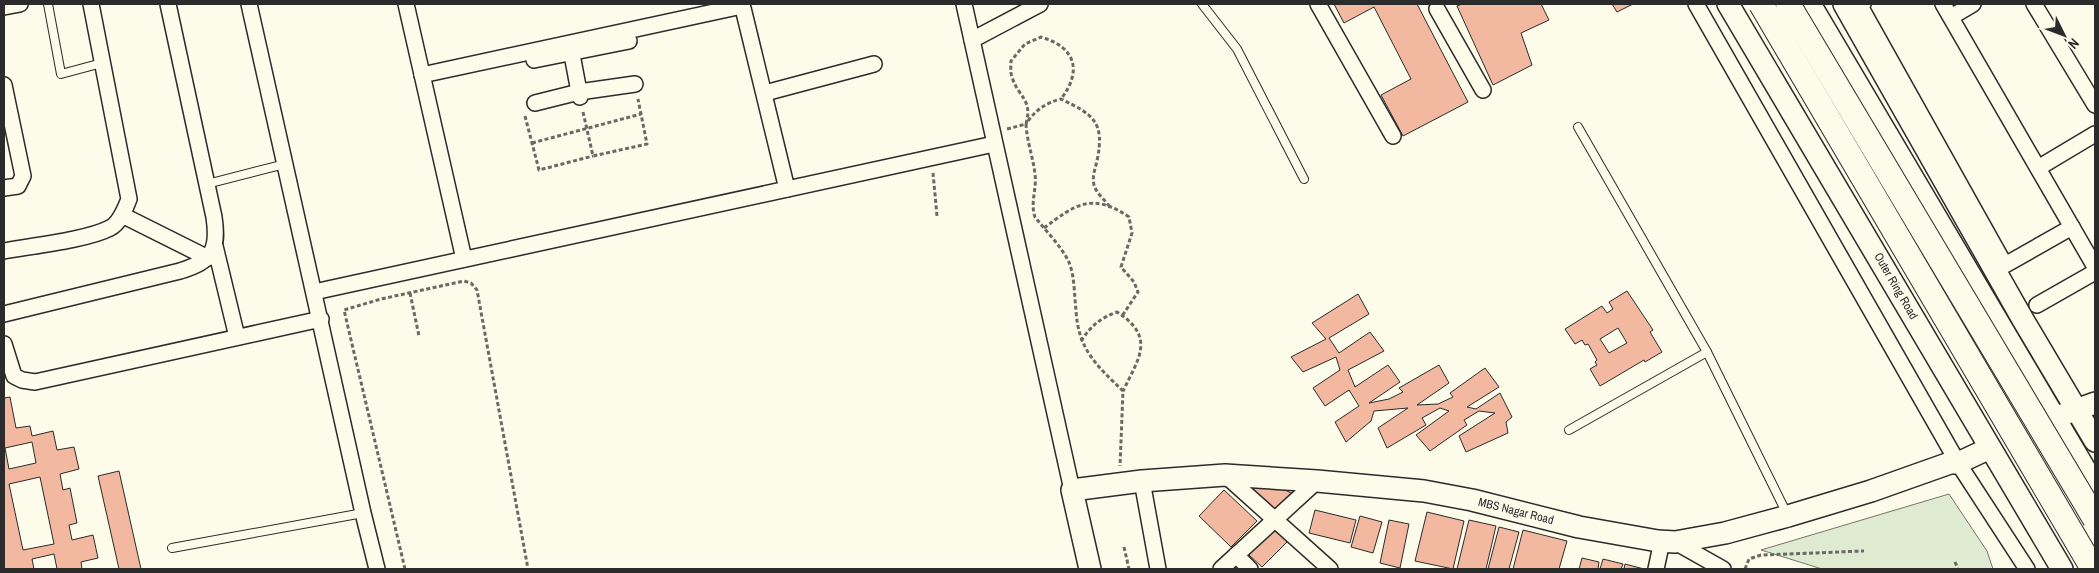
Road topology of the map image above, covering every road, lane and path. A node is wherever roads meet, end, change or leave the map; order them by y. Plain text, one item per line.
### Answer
1 (20, 4) edge
2 (48, 4) edge
3 (91, 4) edge
4 (168, 4) edge
5 (249, 4) edge
6 (406, 4) edge
7 (964, 4) edge
8 (1040, 4) edge
9 (1202, 4) edge
10 (1318, 4) edge
11 (1696, 4) edge
12 (1728, 4) edge
13 (1761, 4) edge
14 (1788, 4) edge
15 (1810, 4) edge
16 (1844, 4) edge
17 (1863, 4) edge
18 (1943, 4) edge
19 (1972, 4) edge
20 (2034, 4) edge
21 (742, 5) edge
22 (1439, 5) edge
23 (4, 7) edge
24 (1951, 17) junction
25 (631, 40) dead end
26 (972, 40) junction
27 (571, 49) junction
28 (102, 63) junction
29 (516, 63) dead end
30 (874, 64) dead end
31 (422, 75) junction
32 (4, 85) edge
33 (636, 88) joint
34 (1483, 90) dead end
35 (765, 93) junction
36 (580, 94) junction
37 (1061, 99) junction
38 (2095, 105) edge
39 (530, 107) joint
40 (641, 114) junction
41 (1026, 124) junction
42 (1578, 127) dead end
43 (588, 130) junction
44 (2095, 134) edge
45 (1394, 136) dead end
46 (993, 138) junction
47 (532, 143) junction
48 (593, 156) junction
49 (931, 157) junction
50 (285, 164) junction
51 (2038, 168) junction
52 (1304, 179) dead end
53 (207, 184) junction
54 (4, 188) edge
55 (787, 189) junction
56 (1111, 207) junction
57 (122, 215) junction
58 (937, 216) dead end
59 (2072, 227) junction
60 (1044, 228) junction
61 (1945, 233) junction
62 (4, 251) edge
63 (212, 252) junction
64 (464, 259) junction
65 (1884, 266) junction
66 (2095, 267) edge
67 (2095, 272) edge
68 (314, 292) junction
69 (410, 293) junction
70 (2037, 305) dead end
71 (4, 314) edge
72 (1122, 316) junction
73 (321, 319) junction
74 (419, 336) dead end
75 (237, 337) junction
76 (1081, 341) junction
77 (4, 344) edge
78 (1706, 352) junction
79 (1123, 391) junction
80 (2095, 403) edge
81 (2075, 410) junction
82 (2055, 417) junction
83 (1569, 430) dead end
84 (2093, 432) edge
85 (2067, 438) junction
86 (1987, 443) junction
87 (1954, 460) junction
88 (1225, 475) junction
89 (1142, 481) junction
90 (1317, 481) junction
91 (1119, 484) junction
92 (2095, 486) edge
93 (1072, 490) junction
94 (363, 513) junction
95 (1788, 516) junction
96 (1274, 519) junction
97 (2095, 519) edge
98 (1668, 541) junction
99 (2095, 541) edge
100 (1124, 547) dead end
101 (172, 548) dead end
102 (1864, 550) dead end
103 (1236, 555) junction
104 (1955, 562) dead end
105 (2060, 565) edge
106 (1086, 568) edge
107 (378, 569) edge
108 (405, 569) edge
109 (528, 569) edge
110 (1129, 569) edge
111 (1158, 569) edge
112 (1221, 569) edge
113 (1250, 569) edge
114 (1330, 569) edge
115 (1656, 569) edge
116 (1723, 569) edge
117 (1745, 569) edge
118 (1958, 569) edge
119 (2027, 569) edge
120 (2093, 569) edge

1 - 23 street
2 - 28 lane
3 - 28 street
4 - 53 street
5 - 50 street
6 - 31 street
7 - 26 street
8 - 26 street
9 - 52 lane
10 - 45 street
11 - 87 street
12 - 65 street, Outer Ring Road
13 - 120 main road, bridge
14 - 97 main road, bridge
15 - 61 street
16 - 81 street
17 - 59 street
18 - 24 street
19 - 24 street
20 - 38 street
21 - 27 street
21 - 35 street
22 - 34 street
24 - 51 street
25 - 27 street
26 - 46 street
27 - 29 street
27 - 31 street
27 - 36 street
28 - 57 street
30 - 35 street
31 - 64 street
32 - 54 street
33 - 36 street
33 - 40 path
35 - 55 street
36 - 39 street
36 - 43 path
37 - 41 path
37 - 41 path
37 - 56 path
39 - 47 path
40 - 43 path
40 - 48 path
41 - 46 path
41 - 60 path
42 - 78 lane
43 - 47 path
43 - 48 path
44 - 51 street
46 - 49 street
46 - 93 street
47 - 48 path
49 - 55 street
49 - 58 path
50 - 53 lane
50 - 68 street
51 - 59 street
53 - 63 street
55 - 64 street
56 - 60 path
56 - 72 path
57 - 62 street
57 - 63 street
59 - 66 street
60 - 76 path
61 - 65 street
61 - 82 street
63 - 71 street
63 - 75 street
64 - 68 street
65 - 86 street, Outer Ring Road
67 - 70 street
68 - 73 street
69 - 74 path
69 - 108 path
69 - 109 path
72 - 76 path
72 - 79 path
73 - 75 street
73 - 94 street
75 - 77 street
76 - 79 path
78 - 83 lane
78 - 95 lane
79 - 91 path
80 - 81 street
81 - 82 street
81 - 84 street
82 - 85 street
84 - 85 street
85 - 92 street
86 - 87 street, MBS Nagar Road
86 - 105 street, Outer Ring Road
87 - 95 street, MBS Nagar Road
87 - 119 street
88 - 89 street, MBS Nagar Road
88 - 90 street, MBS Nagar Road
88 - 96 street
89 - 91 street, MBS Nagar Road
89 - 111 street
90 - 96 street
90 - 98 street, MBS Nagar Road
91 - 93 street, MBS Nagar Road
93 - 106 street
94 - 101 lane
94 - 107 street
95 - 98 street, MBS Nagar Road
96 - 103 street
96 - 114 street
98 - 115 street
98 - 116 street
99 - 105 street
100 - 110 path
102 - 117 path
103 - 112 street
103 - 113 street
104 - 118 path

